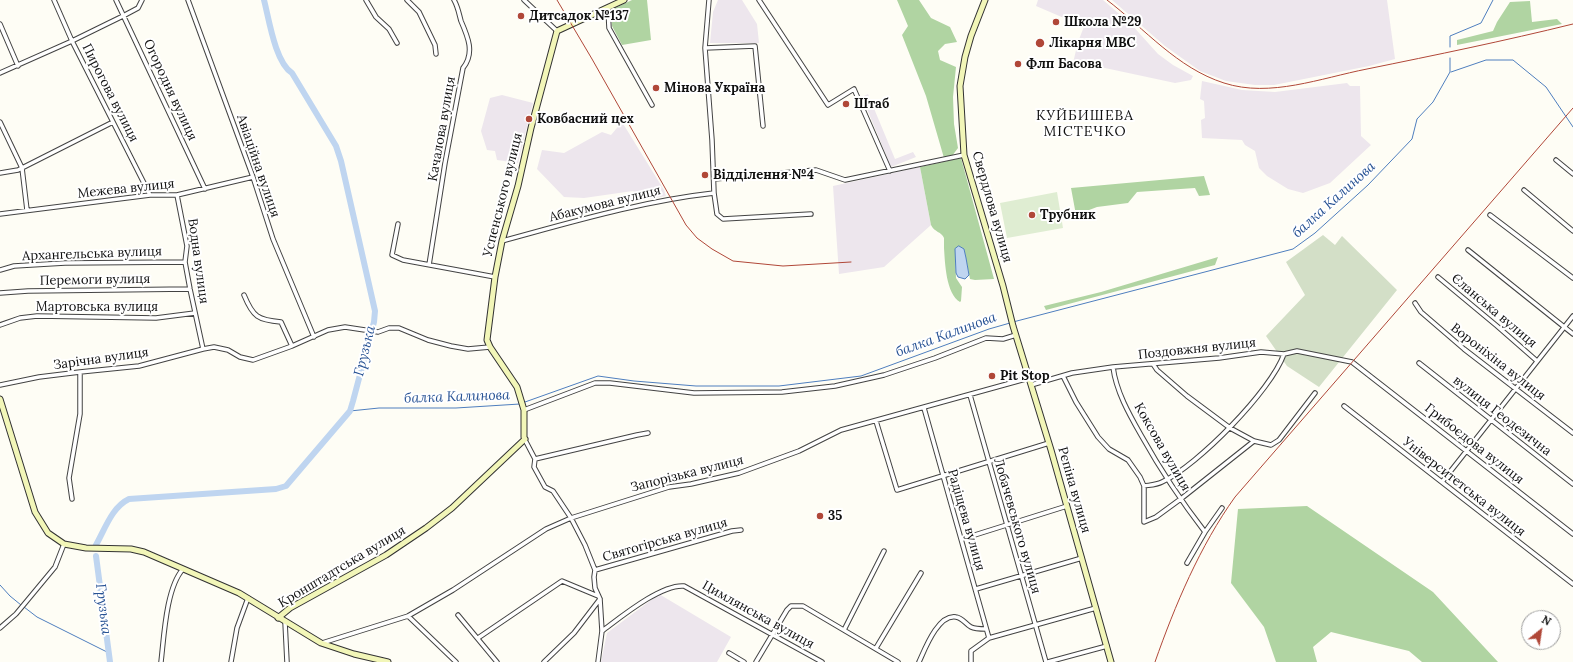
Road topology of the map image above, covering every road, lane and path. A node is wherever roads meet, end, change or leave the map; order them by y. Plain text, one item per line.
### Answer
1 (54, 0) edge
2 (116, 0) edge
3 (142, 0) edge
4 (188, 0) edge
5 (366, 0) edge
6 (407, 0) edge
7 (454, 0) edge
8 (524, 0) edge
9 (624, 0) edge
10 (709, 0) edge
11 (759, 0) edge
12 (985, 0) edge
13 (608, 8) junction
14 (123, 16) junction
15 (0, 24) edge
16 (557, 31) junction
17 (72, 41) junction
18 (397, 43) dead end
19 (705, 48) junction
20 (436, 54) dead end
21 (18, 66) junction
22 (0, 73) edge
23 (652, 105) dead end
24 (0, 122) edge
25 (113, 122) junction
26 (762, 126) dead end
27 (964, 155) junction
28 (1556, 160) dead end
29 (22, 168) junction
30 (890, 171) junction
31 (0, 173) edge
32 (1573, 174) edge
33 (253, 177) junction
34 (714, 179) junction
35 (205, 188) junction
36 (1524, 190) dead end
37 (714, 193) junction
38 (150, 195) junction
39 (177, 195) junction
40 (28, 210) junction
41 (0, 214) edge
42 (811, 214) dead end
43 (1490, 216) dead end
44 (398, 224) dead end
45 (1573, 231) edge
46 (502, 241) junction
47 (1468, 250) dead end
48 (185, 262) junction
49 (429, 265) junction
50 (0, 270) edge
51 (495, 277) junction
52 (1438, 277) dead end
53 (1573, 278) edge
54 (190, 289) junction
55 (0, 293) edge
56 (244, 295) dead end
57 (1415, 303) dead end
58 (195, 314) junction
59 (1573, 316) edge
60 (0, 325) edge
61 (1013, 326) joint
62 (1563, 328) junction
63 (1573, 334) edge
64 (1016, 335) junction
65 (314, 337) junction
66 (292, 346) junction
67 (490, 347) junction
68 (203, 349) junction
69 (1284, 354) junction
70 (1537, 361) junction
71 (1419, 363) dead end
72 (1153, 364) junction
73 (1113, 367) junction
74 (1362, 370) joint
75 (80, 372) junction
76 (1063, 376) junction
77 (1029, 378) junction
78 (0, 385) edge
79 (1031, 385) junction
80 (1516, 389) junction
81 (1315, 393) dead end
82 (970, 395) junction
83 (0, 399) edge
84 (1344, 406) dead end
85 (924, 408) junction
86 (524, 410) junction
87 (1491, 420) junction
88 (876, 421) junction
89 (1230, 428) junction
90 (1573, 433) edge
91 (648, 434) dead end
92 (524, 438) junction
93 (1254, 441) junction
94 (1049, 443) junction
95 (1467, 452) junction
96 (536, 459) junction
97 (988, 462) junction
98 (943, 475) junction
99 (1167, 480) junction
100 (1442, 482) junction
101 (1573, 484) edge
102 (1144, 486) junction
103 (72, 499) dead end
104 (1180, 500) junction
105 (1067, 506) junction
106 (1222, 508) dead end
107 (570, 518) junction
108 (1006, 525) junction
109 (741, 530) dead end
110 (1205, 532) junction
111 (1573, 534) edge
112 (962, 538) junction
113 (64, 544) junction
114 (884, 551) dead end
115 (1082, 558) junction
116 (1188, 563) dead end
117 (183, 569) junction
118 (596, 570) junction
119 (921, 573) dead end
120 (1020, 576) junction
121 (1573, 584) edge
122 (976, 589) junction
123 (248, 598) junction
124 (599, 598) junction
125 (1096, 608) junction
126 (287, 612) junction
127 (458, 615) dead end
128 (408, 616) junction
129 (278, 618) junction
130 (285, 622) junction
131 (1035, 626) junction
132 (0, 628) edge
133 (844, 630) junction
134 (986, 630) junction
135 (602, 631) junction
136 (772, 633) junction
137 (478, 638) junction
138 (989, 638) junction
139 (321, 643) junction
140 (1107, 646) junction
141 (876, 648) junction
142 (729, 653) dead end
143 (161, 662) edge
144 (231, 662) edge
145 (287, 662) edge
146 (388, 662) edge
147 (456, 662) edge
148 (497, 662) edge
149 (544, 662) edge
150 (598, 662) edge
151 (744, 662) edge
152 (756, 662) edge
153 (822, 662) edge
154 (898, 662) edge
155 (919, 662) edge
156 (971, 662) edge
157 (1047, 662) edge
158 (1111, 662) edge

1 - 17 street, Пирогова вулиця
2 - 14 street, Огородня вулиця
3 - 14 street
4 - 33 street, Авіаційна вулиця
5 - 18 street
6 - 20 street
7 - 49 street, Качалова вулиця
8 - 16 street
9 - 13 street
10 - 19 street
11 - 30 street
12 - 27 street, Свердлова вулиця
13 - 16 street
13 - 23 street
14 - 17 street
14 - 35 street, Огородня вулиця
15 - 21 street
16 - 46 street, Успенського вулиця
17 - 21 street
17 - 25 street, Пирогова вулиця
19 - 26 street
19 - 34 street
21 - 22 street
24 - 29 street
25 - 29 street
25 - 38 street, Пирогова вулиця
27 - 30 street
27 - 61 street, Свердлова вулиця
28 - 32 street
29 - 31 street
29 - 40 street
30 - 34 street
33 - 35 street, Межева вулиця
33 - 65 street, Авіаційна вулиця
34 - 37 street
35 - 39 street, Межева вулиця
36 - 45 street
37 - 42 street
37 - 46 street, Абакумова вулиця
38 - 39 street, Межева вулиця
38 - 40 street, Межева вулиця
39 - 48 street, Водна вулиця
40 - 41 street, Межева вулиця
43 - 53 street
44 - 49 street
46 - 51 street, Успенського вулиця
47 - 62 street
48 - 50 street, Архангельська вулиця
48 - 54 street, Водна вулиця
49 - 51 street
51 - 67 street, Успенського вулиця
52 - 70 street, Єланська вулиця
54 - 55 street, Перемоги вулиця
54 - 58 street, Водна вулиця
56 - 66 street
57 - 80 street, Вороніхіна вулиця
58 - 60 street, Мартовська вулиця
58 - 68 street, Водна вулиця
59 - 62 street
61 - 64 street, Рєпіна вулиця
62 - 63 street
62 - 70 street
64 - 77 street, Рєпіна вулиця
64 - 86 street
65 - 66 street
65 - 67 street
66 - 68 street
67 - 86 street, Успенського вулиця
68 - 75 street, Зарічна вулиця
69 - 72 street, Поздовжня вулиця
69 - 74 street, Поздовжня вулиця
69 - 89 street
70 - 80 street
71 - 87 street, вулиця Геодезична
72 - 73 street, Поздовжня вулиця
72 - 89 street
73 - 76 street, Поздовжня вулиця
73 - 99 street, Коксова вулиця
74 - 95 street, Грибоєдова вулиця
75 - 78 street, Зарічна вулиця
75 - 103 street
76 - 79 street, Поздовжня вулиця
76 - 102 street
77 - 79 street, Рєпіна вулиця
77 - 82 street, Запорізька вулиця
79 - 94 street, Рєпіна вулиця
80 - 87 street
80 - 90 street, Вороніхіна вулиця
81 - 93 street
82 - 85 street, Запорізька вулиця
82 - 97 street, Лобачевського вулиця
83 - 113 street
84 - 100 street, Університетська вулиця
85 - 88 street, Запорізька вулиця
85 - 98 street, Радіщева вулиця
86 - 92 street, Успенського вулиця
87 - 95 street
87 - 101 street, вулиця Геодезична
88 - 98 street
88 - 107 street, Запорізька вулиця
89 - 93 street
89 - 99 street
91 - 96 street
92 - 96 street
92 - 126 street, Кронштадтська вулиця
93 - 104 street
94 - 97 street
94 - 105 street, Рєпіна вулиця
95 - 100 street
95 - 111 street, Грибоєдова вулиця
96 - 107 street
97 - 98 street
97 - 108 street, Лобачевського вулиця
98 - 112 street, Радіщева вулиця
99 - 102 street
99 - 104 street, Коксова вулиця
100 - 121 street, Університетська вулиця
102 - 104 street
104 - 110 street, Коксова вулиця
105 - 108 street
105 - 115 street, Рєпіна вулиця
106 - 110 street
107 - 118 street
107 - 128 street, Запорізька вулиця
108 - 112 street
108 - 120 street, Лобачевського вулиця
109 - 118 street, Святогірська вулиця
110 - 116 street
112 - 122 street, Радіщева вулиця
113 - 117 street
113 - 132 street
114 - 133 street
115 - 120 street
115 - 125 street, Рєпіна вулиця
117 - 123 street
117 - 143 street
118 - 124 street
119 - 141 street
120 - 122 street
120 - 131 street, Лобачевського вулиця
122 - 134 street, Радіщева вулиця
123 - 129 street
123 - 144 street
124 - 135 street
124 - 137 street
124 - 149 street
125 - 131 street
125 - 140 street, Рєпіна вулиця
126 - 129 street, Кронштадтська вулиця
126 - 130 street
127 - 137 street
128 - 139 street, Запорізька вулиця
128 - 147 street
129 - 130 street
130 - 139 street
130 - 145 street
131 - 138 street
131 - 157 street, Лобачевського вулиця
133 - 136 street
133 - 141 street
134 - 138 street, Радіщева вулиця
134 - 155 street
135 - 136 street, Цимлянська вулиця
135 - 150 street
136 - 152 street
136 - 153 street, Цимлянська вулиця
137 - 148 street
138 - 156 street
139 - 146 street
140 - 157 street
140 - 158 street, Рєпіна вулиця
141 - 154 street
142 - 151 street

